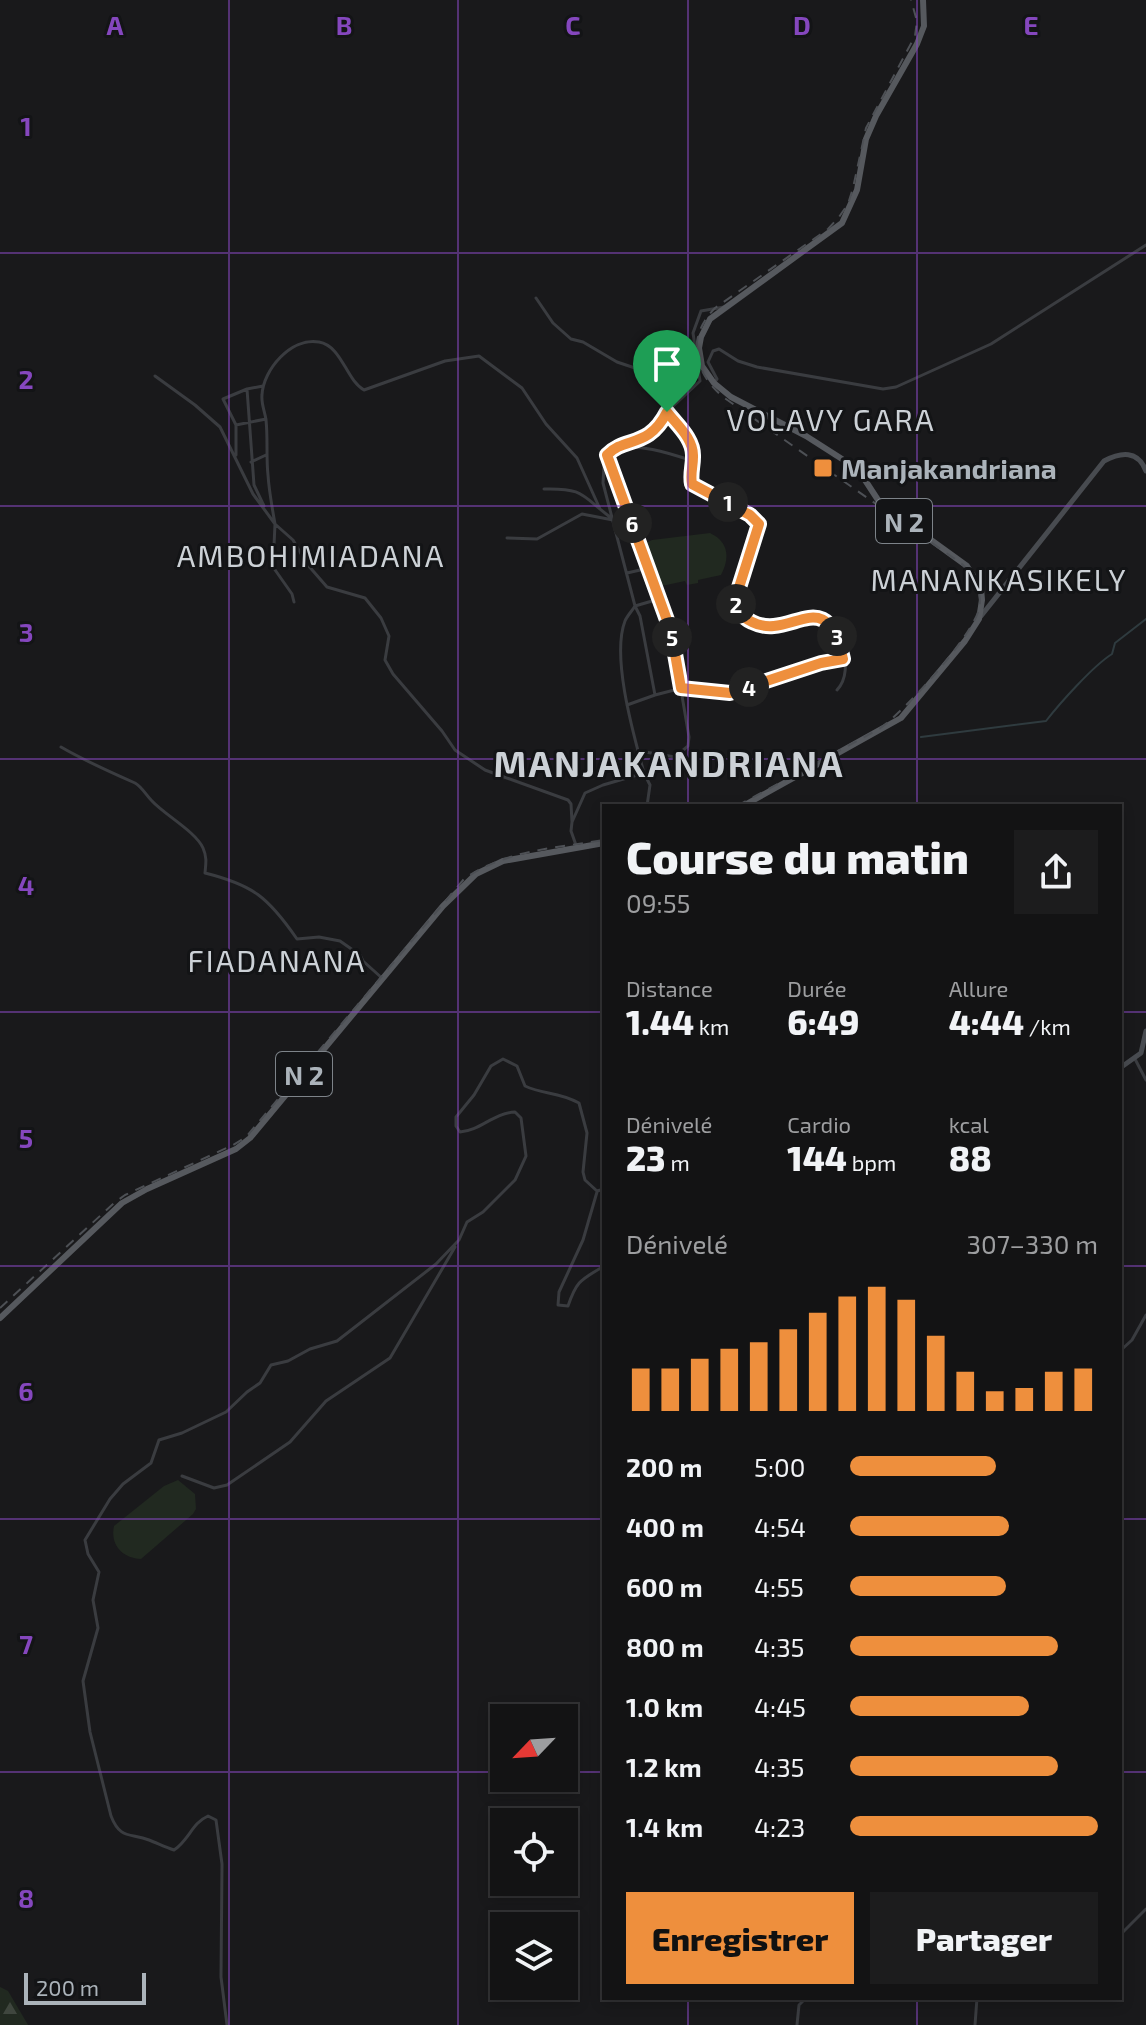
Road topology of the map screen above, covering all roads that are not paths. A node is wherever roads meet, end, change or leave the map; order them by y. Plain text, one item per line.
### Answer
1 (923, 0) edge
2 (1146, 245) edge
3 (536, 298) dead end
4 (724, 307) junction
5 (155, 376) dead end
6 (714, 383) junction
7 (264, 386) junction
8 (247, 389) junction
9 (667, 412) junction
10 (266, 419) junction
11 (251, 422) junction
12 (236, 425) junction
13 (621, 447) junction
14 (267, 455) junction
15 (607, 455) junction
16 (236, 459) junction
17 (693, 461) junction
18 (251, 462) junction
19 (1146, 471) edge
20 (544, 489) dead end
21 (600, 509) junction
22 (265, 510) junction
23 (613, 520) junction
24 (275, 524) junction
25 (507, 538) dead end
26 (649, 568) junction
27 (627, 573) junction
28 (659, 599) junction
29 (294, 602) dead end
30 (635, 606) junction
31 (979, 619) junction
32 (843, 659) junction
33 (681, 688) junction
34 (837, 690) dead end
35 (655, 695) junction
36 (627, 705) junction
37 (61, 747) dead end
38 (638, 751) junction
39 (644, 773) junction
40 (647, 804) edge
41 (747, 804) edge
42 (572, 822) junction
43 (602, 843) edge
44 (578, 848) junction
45 (383, 979) junction
46 (1146, 1031) edge
47 (1135, 1059) junction
48 (1122, 1067) edge
49 (1146, 1080) edge
50 (602, 1190) edge
51 (597, 1191) junction
52 (458, 1241) junction
53 (602, 1267) edge
54 (1146, 1315) edge
55 (0, 1318) edge
56 (1122, 1349) edge
57 (182, 1476) dead end
58 (1146, 1909) edge
59 (1122, 1933) edge
60 (804, 2000) edge
61 (977, 2000) edge
62 (227, 2025) edge
63 (797, 2025) edge
64 (975, 2025) edge

1 - 4 main road
2 - 6 street
3 - 9 street
4 - 6 main road
4 - 9 street
5 - 16 street
6 - 31 main road, N 2
7 - 8 street
7 - 10 street
7 - 21 street
8 - 11 street
8 - 12 street
9 - 13 street
9 - 17 street
10 - 11 street
10 - 14 street
11 - 12 street
11 - 18 street
12 - 16 street
13 - 15 street
13 - 17 street
14 - 18 street
14 - 24 street
15 - 23 street
15 - 26 street
16 - 22 street
17 - 32 street
18 - 22 street
19 - 31 street
20 - 21 street
21 - 23 street
22 - 24 street
23 - 25 street
23 - 27 street
24 - 29 street
24 - 42 street
26 - 27 street
26 - 28 street
27 - 30 street
28 - 30 street
28 - 33 street
30 - 35 street
30 - 36 street
31 - 41 main road
32 - 33 street
32 - 34 street
33 - 35 street
33 - 38 street
35 - 36 street
36 - 38 street
37 - 45 street
38 - 39 street
39 - 40 street
39 - 42 street
42 - 44 street
43 - 44 main road, N 2
44 - 45 main road, N 2
45 - 55 main road, N 2
46 - 47 street
47 - 48 street
47 - 49 street
50 - 51 street
51 - 52 street
51 - 53 street
52 - 57 street
52 - 62 street
54 - 56 street
58 - 59 street
60 - 63 street
61 - 64 street

